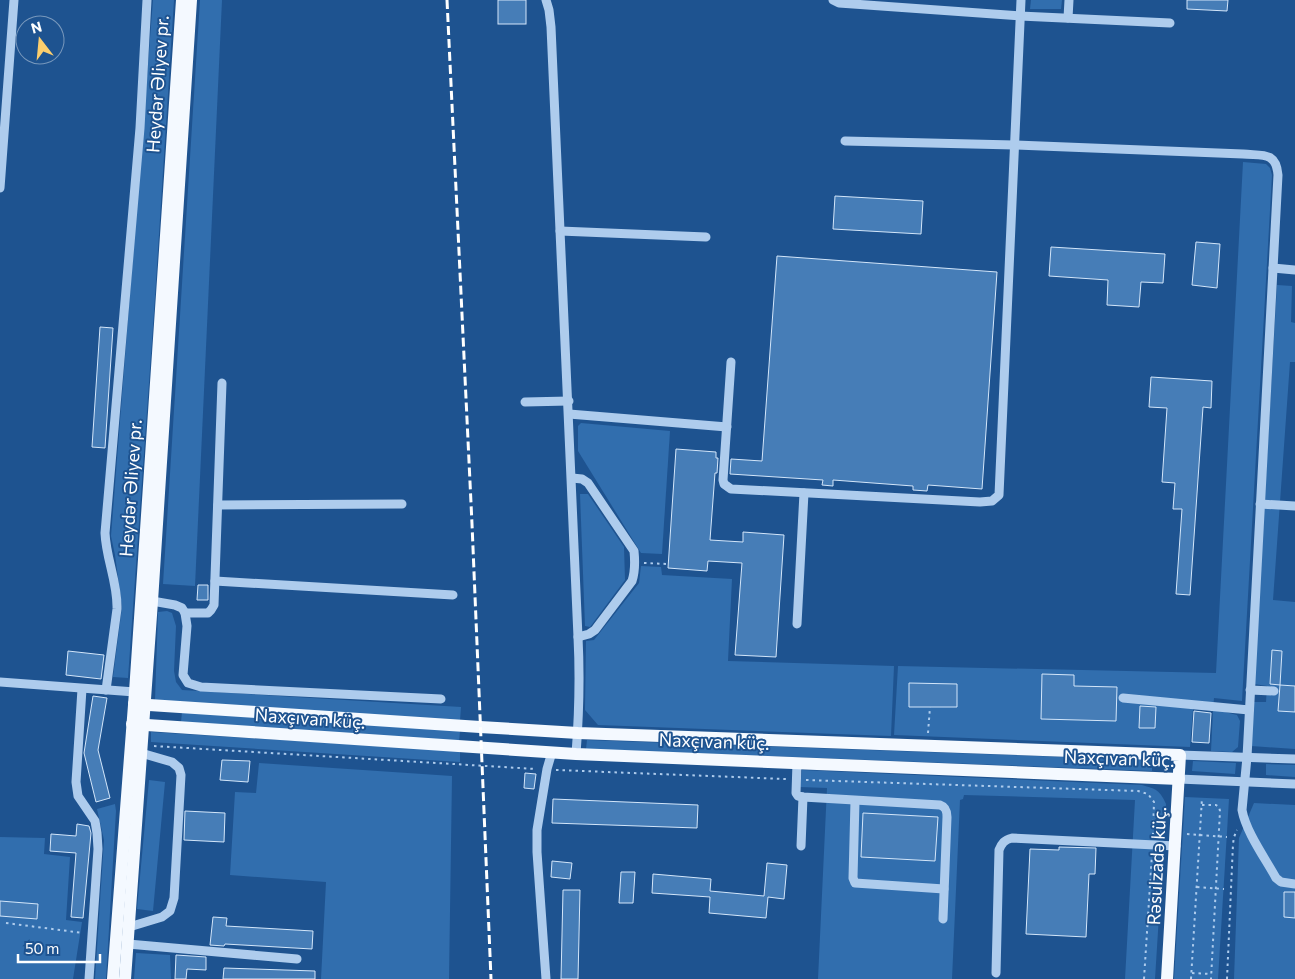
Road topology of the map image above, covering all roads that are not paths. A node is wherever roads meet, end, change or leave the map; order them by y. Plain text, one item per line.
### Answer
1 (14, 0) edge
2 (147, 0) edge
3 (182, 0) edge
4 (191, 0) edge
5 (546, 0) edge
6 (833, 0) edge
7 (1021, 0) edge
8 (1069, 0) edge
9 (1020, 16) junction
10 (1068, 18) junction
11 (1170, 23) dead end
12 (844, 141) dead end
13 (1014, 145) junction
14 (0, 188) edge
15 (560, 231) junction
16 (706, 237) dead end
17 (1273, 268) junction
18 (1295, 270) edge
19 (731, 362) dead end
20 (222, 383) dead end
21 (525, 402) dead end
22 (569, 402) junction
23 (569, 414) junction
24 (727, 427) junction
25 (572, 478) junction
26 (804, 492) junction
27 (402, 504) dead end
28 (1260, 504) junction
29 (218, 505) junction
30 (1295, 506) edge
31 (215, 581) junction
32 (453, 595) dead end
33 (152, 601) junction
34 (185, 613) junction
35 (797, 624) dead end
36 (578, 637) junction
37 (0, 682) edge
38 (82, 689) junction
39 (106, 690) junction
40 (1250, 690) junction
41 (1274, 691) dead end
42 (1123, 698) dead end
43 (441, 699) dead end
44 (138, 700) junction
45 (1249, 710) junction
46 (138, 724) junction
47 (578, 733) junction
48 (141, 749) junction
49 (552, 752) junction
50 (576, 754) junction
51 (1180, 755) junction
52 (1247, 757) junction
53 (1295, 759) edge
54 (797, 764) junction
55 (1179, 779) junction
56 (1245, 782) junction
57 (1295, 784) edge
58 (803, 797) junction
59 (855, 801) junction
60 (801, 846) dead end
61 (1176, 846) junction
62 (1295, 884) edge
63 (944, 889) junction
64 (943, 919) dead end
65 (129, 927) junction
66 (128, 944) junction
67 (297, 959) dead end
68 (996, 973) dead end
69 (89, 979) edge
70 (113, 979) edge
71 (125, 979) edge
72 (546, 979) edge
73 (1168, 979) edge

1 - 14 street
2 - 39 street
3 - 44 main road, Heydər Əliyev pr.
4 - 33 main road, Heydər Əliyev pr.
5 - 15 street
6 - 9 street
7 - 9 street
8 - 10 street
9 - 10 street
9 - 13 street
10 - 11 street
12 - 13 street
13 - 17 street
13 - 26 street
15 - 16 street
15 - 22 street
17 - 18 street
17 - 28 street
19 - 24 street
20 - 29 street
21 - 22 street
22 - 23 street
23 - 24 street
23 - 25 street
24 - 26 street
25 - 36 street
25 - 36 street
26 - 35 street
27 - 29 street
28 - 30 street
28 - 40 street
29 - 31 street
31 - 32 street
31 - 34 street
33 - 34 street
33 - 44 main road, Heydər Əliyev pr.
34 - 43 street
36 - 47 street
37 - 38 street
38 - 39 street
38 - 69 street
39 - 44 street
40 - 41 street
40 - 45 street
42 - 45 street
44 - 46 main road, Heydər Əliyev pr.
44 - 47 main road, Naxçıvan küç.
45 - 52 street
46 - 48 main road, Heydər Əliyev pr.
46 - 49 main road, Naxçıvan küç.
46 - 70 main road, Heydər Əliyev pr.
47 - 50 street
47 - 51 main road, Naxçıvan küç.
48 - 65 main road, Heydər Əliyev pr.
48 - 65 street
49 - 50 main road, Naxçıvan küç.
49 - 72 street
50 - 54 main road, Naxçıvan küç.
51 - 52 street, Naxçıvan küç.
51 - 55 main road, Rəsulzadə küç.
52 - 53 street, Naxçıvan küç.
52 - 56 street
54 - 55 main road, Naxçıvan küç.
54 - 58 street
55 - 56 street, Naxçıvan küç.
55 - 61 main road, Rəsulzadə küç.
56 - 57 street, Naxçıvan küç.
56 - 62 street
58 - 59 street
58 - 60 street
59 - 63 street
59 - 63 street
61 - 68 street
61 - 73 main road, Rəsulzadə küç.
63 - 64 street
65 - 66 main road, Heydər Əliyev pr.
66 - 67 street
66 - 71 main road, Heydər Əliyev pr.

